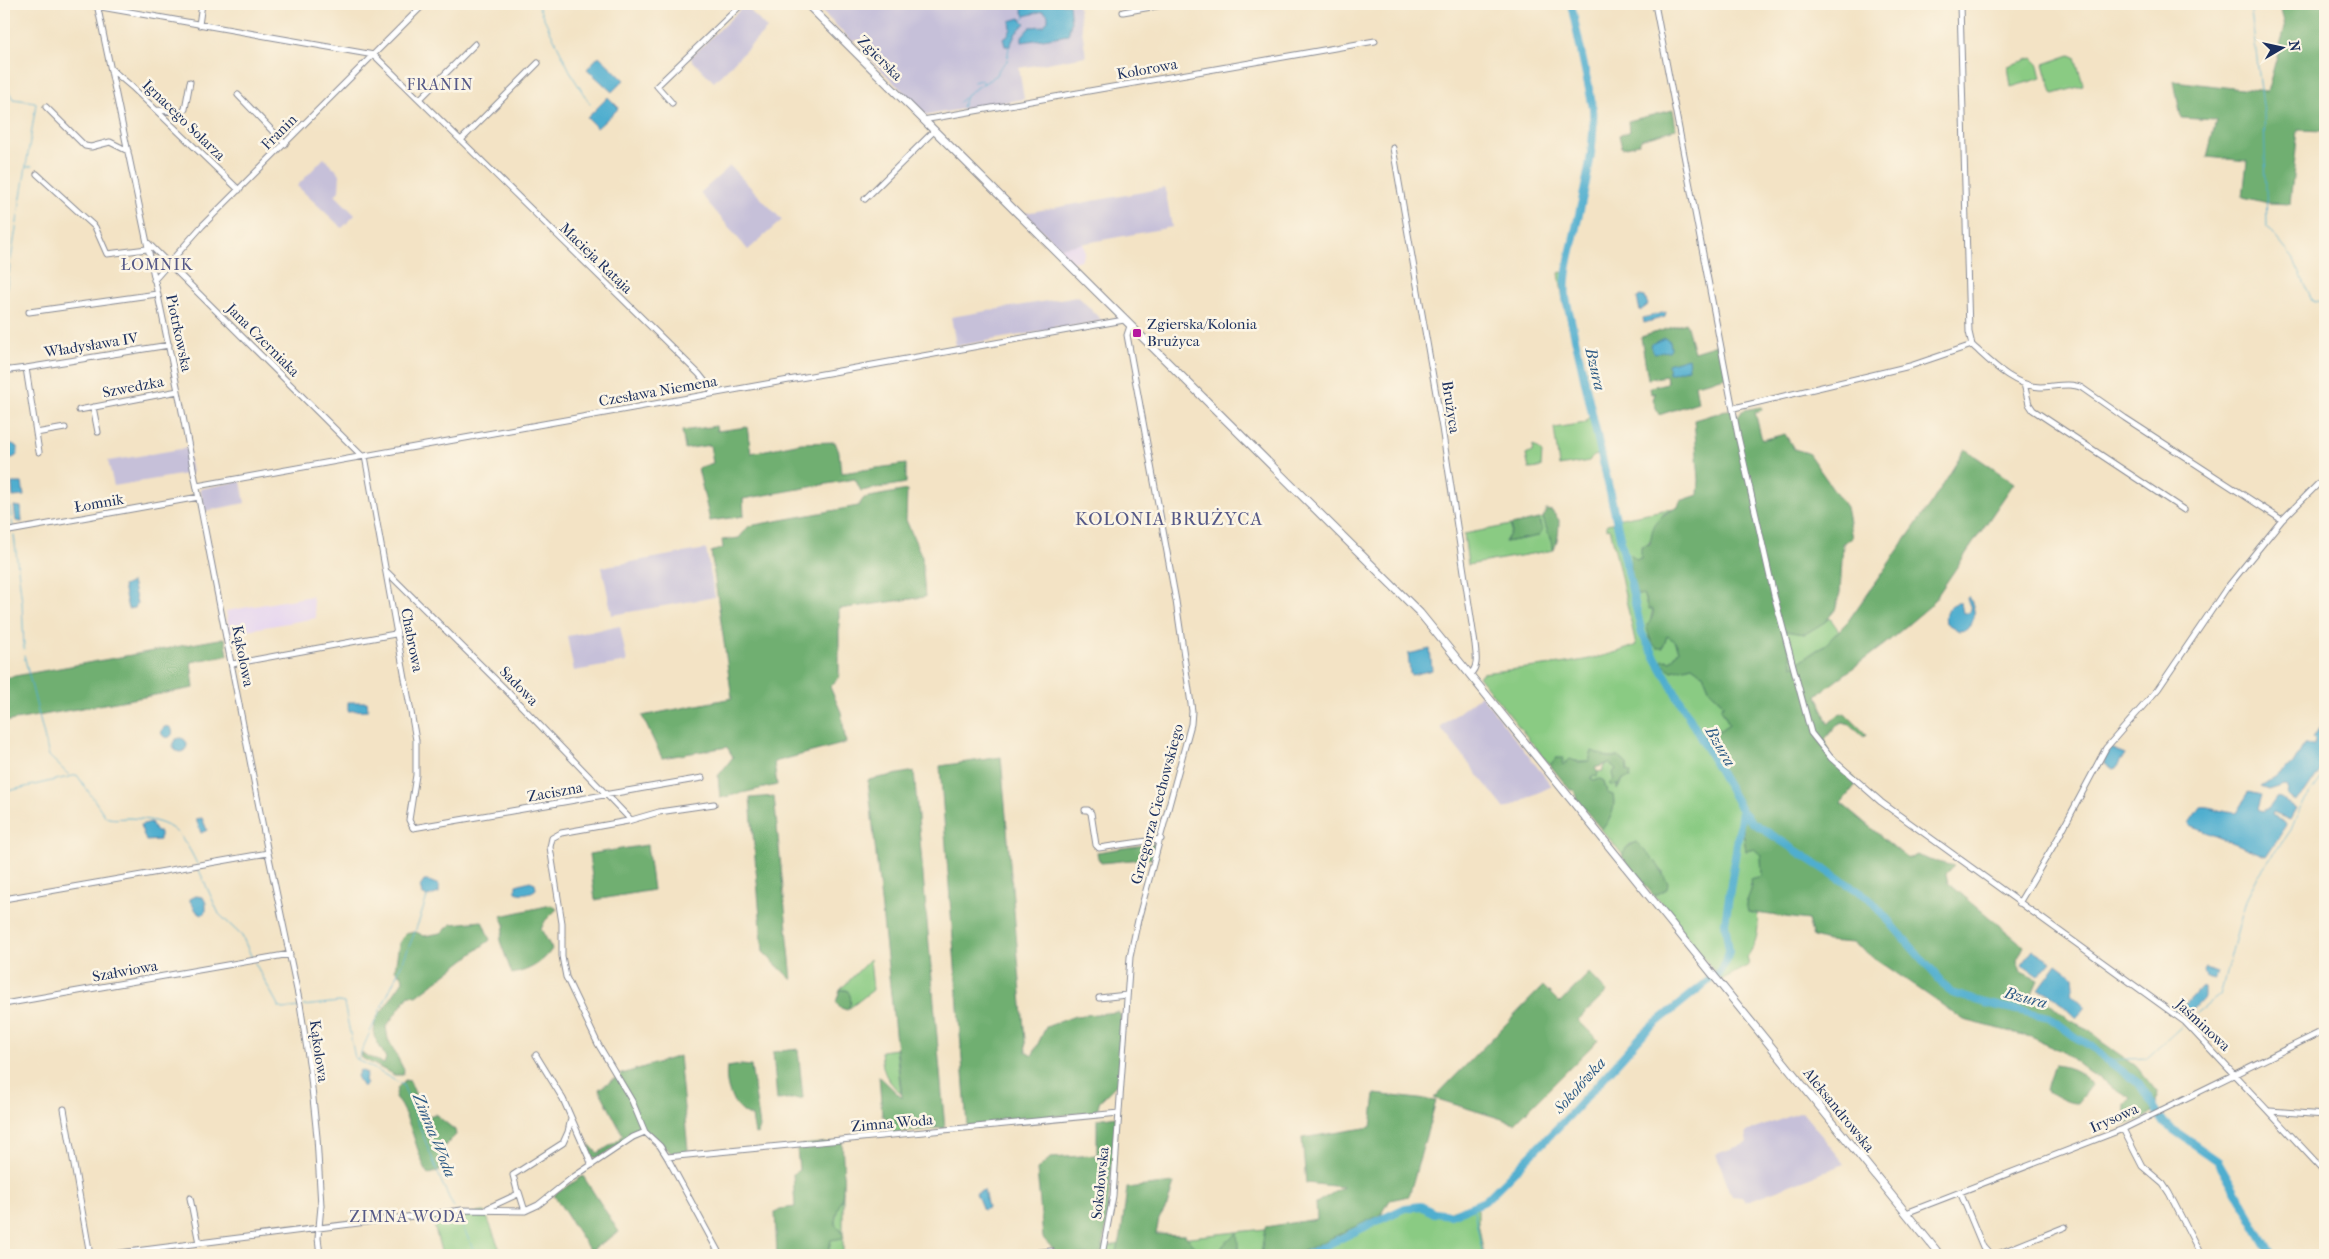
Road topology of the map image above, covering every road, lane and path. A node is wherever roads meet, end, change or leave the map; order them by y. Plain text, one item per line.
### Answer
1 (84, 4) edge
2 (202, 4) edge
3 (424, 4) edge
4 (742, 4) edge
5 (807, 4) edge
6 (1168, 4) edge
7 (1656, 4) edge
8 (1960, 4) edge
9 (97, 5) edge
10 (1123, 12) dead end
11 (199, 25) junction
12 (1375, 41) dead end
13 (475, 44) dead end
14 (374, 55) junction
15 (538, 63) dead end
16 (111, 69) junction
17 (190, 82) dead end
18 (238, 95) dead end
19 (420, 99) junction
20 (672, 103) dead end
21 (46, 107) dead end
22 (155, 110) junction
23 (923, 120) junction
24 (934, 131) junction
25 (462, 139) junction
26 (285, 144) junction
27 (1393, 148) dead end
28 (128, 151) junction
29 (37, 174) dead end
30 (239, 190) junction
31 (865, 199) dead end
32 (146, 241) junction
33 (147, 249) junction
34 (168, 263) junction
35 (154, 280) junction
36 (157, 294) junction
37 (29, 312) dead end
38 (1127, 323) junction
39 (169, 345) junction
40 (1972, 345) junction
41 (4, 368) edge
42 (26, 368) junction
43 (2024, 384) junction
44 (178, 391) junction
45 (714, 393) junction
46 (93, 407) junction
47 (1734, 408) junction
48 (79, 410) dead end
49 (65, 428) dead end
50 (98, 432) dead end
51 (36, 433) junction
52 (39, 452) dead end
53 (363, 456) junction
54 (2325, 477) edge
55 (197, 486) junction
56 (199, 497) junction
57 (2184, 510) dead end
58 (2282, 520) junction
59 (4, 532) edge
60 (210, 551) joint
61 (386, 572) junction
62 (397, 631) junction
63 (232, 664) junction
64 (1472, 672) junction
65 (702, 778) dead end
66 (607, 795) junction
67 (714, 804) dead end
68 (1085, 810) dead end
69 (631, 820) junction
70 (413, 828) joint
71 (1161, 840) junction
72 (268, 853) junction
73 (4, 899) edge
74 (2019, 903) junction
75 (290, 954) junction
76 (1127, 995) junction
77 (1099, 998) dead end
78 (4, 1004) edge
79 (2325, 1030) edge
80 (536, 1054) dead end
81 (2236, 1073) junction
82 (64, 1109) dead end
83 (2269, 1111) junction
84 (1119, 1113) junction
85 (2325, 1115) edge
86 (570, 1118) junction
87 (2123, 1129) junction
88 (644, 1132) junction
89 (667, 1157) junction
90 (592, 1165) junction
91 (2325, 1172) edge
92 (518, 1191) junction
93 (1960, 1192) junction
94 (190, 1198) dead end
95 (484, 1210) junction
96 (525, 1211) junction
97 (1906, 1214) junction
98 (2065, 1227) dead end
99 (319, 1228) junction
100 (199, 1244) junction
101 (1051, 1251) dead end
102 (90, 1255) edge
103 (104, 1255) edge
104 (320, 1255) edge
105 (720, 1255) edge
106 (1011, 1255) edge
107 (1102, 1255) edge
108 (1940, 1255) edge
109 (1990, 1255) edge
110 (1995, 1255) edge
111 (2201, 1255) edge

1 - 9 street
2 - 11 street
3 - 14 street, Franin
4 - 20 street
5 - 23 main road, Zgierska
6 - 10 street
7 - 47 street, Jaśminowa
8 - 40 street
9 - 11 street
9 - 16 street, Piotrkowska
11 - 14 street
12 - 23 street, Kolorowa
13 - 19 street
14 - 19 street, Macieja Rataja
14 - 26 street, Franin
15 - 25 street
16 - 22 street, Ignacego Solarza
16 - 28 street, Piotrkowska
17 - 22 street
18 - 26 street
19 - 25 street, Macieja Rataja
21 - 28 street
22 - 30 street, Ignacego Solarza
23 - 24 main road, Zgierska
24 - 31 street
24 - 38 main road, Zgierska
25 - 45 street, Macieja Rataja
26 - 30 street, Franin
27 - 64 street, Brużyca
28 - 32 street, Piotrkowska
29 - 33 street
30 - 34 street, Franin
32 - 33 street, Piotrkowska
32 - 34 street, Jana Czerniaka
33 - 35 street, Piotrkowska
34 - 35 street, Franin
34 - 53 street, Jana Czerniaka
35 - 36 street, Piotrkowska
36 - 37 street
36 - 39 street, Piotrkowska
38 - 45 street, Czesława Niemena
38 - 64 main road, Zgierska
38 - 71 street, Grzegorza Ciechowskiego
39 - 42 street, Władysława IV
39 - 44 street, Piotrkowska
40 - 43 street
40 - 47 street
41 - 42 street, Władysława IV
42 - 51 street
43 - 57 street
43 - 58 street
44 - 46 street, Szwedzka
44 - 55 street, Piotrkowska
45 - 53 street, Czesława Niemena
46 - 48 street, Szwedzka
46 - 50 street, Szwedzka
47 - 74 street, Jaśminowa
49 - 51 street
51 - 52 street
53 - 55 street, Czesława Niemena
53 - 61 street, Chabrowa
54 - 58 street
55 - 56 street, Piotrkowska
56 - 59 street, Łomnik
56 - 60 street, Piotrkowska
58 - 74 street
60 - 63 street, Kąkolowa
61 - 62 street, Chabrowa
61 - 66 street, Sadowa
62 - 63 street
62 - 70 street, Chabrowa
63 - 72 street, Kąkolowa
64 - 97 main road, Aleksandrowska
65 - 66 street, Zaciszna
66 - 69 street, Sadowa
66 - 70 street, Zaciszna
67 - 69 street
68 - 71 street
69 - 88 street
71 - 76 street, Grzegorza Ciechowskiego
72 - 73 street
72 - 75 street, Kąkolowa
74 - 81 street, Jaśminowa
75 - 78 street, Szałwiowa
75 - 99 street, Kąkolowa
76 - 77 street
76 - 84 street, Grzegorza Ciechowskiego
79 - 81 street, Irysowa
80 - 86 street
81 - 83 street, Jaśminowa
81 - 87 street, Irysowa
82 - 102 street
83 - 85 street
83 - 91 street, Jaśminowa
84 - 89 street, Zimna Woda
84 - 107 street, Sokołowska
86 - 90 street
86 - 92 street
87 - 93 street, Irysowa
87 - 111 street
88 - 89 street
88 - 90 street
89 - 105 street
90 - 96 street
92 - 95 street
92 - 96 street
93 - 97 street, Irysowa
93 - 109 street
94 - 100 street
95 - 96 street
95 - 99 street
97 - 108 main road, Aleksandrowska
98 - 110 street
99 - 100 street
99 - 104 street, Kąkolowa
100 - 103 street
101 - 106 street

